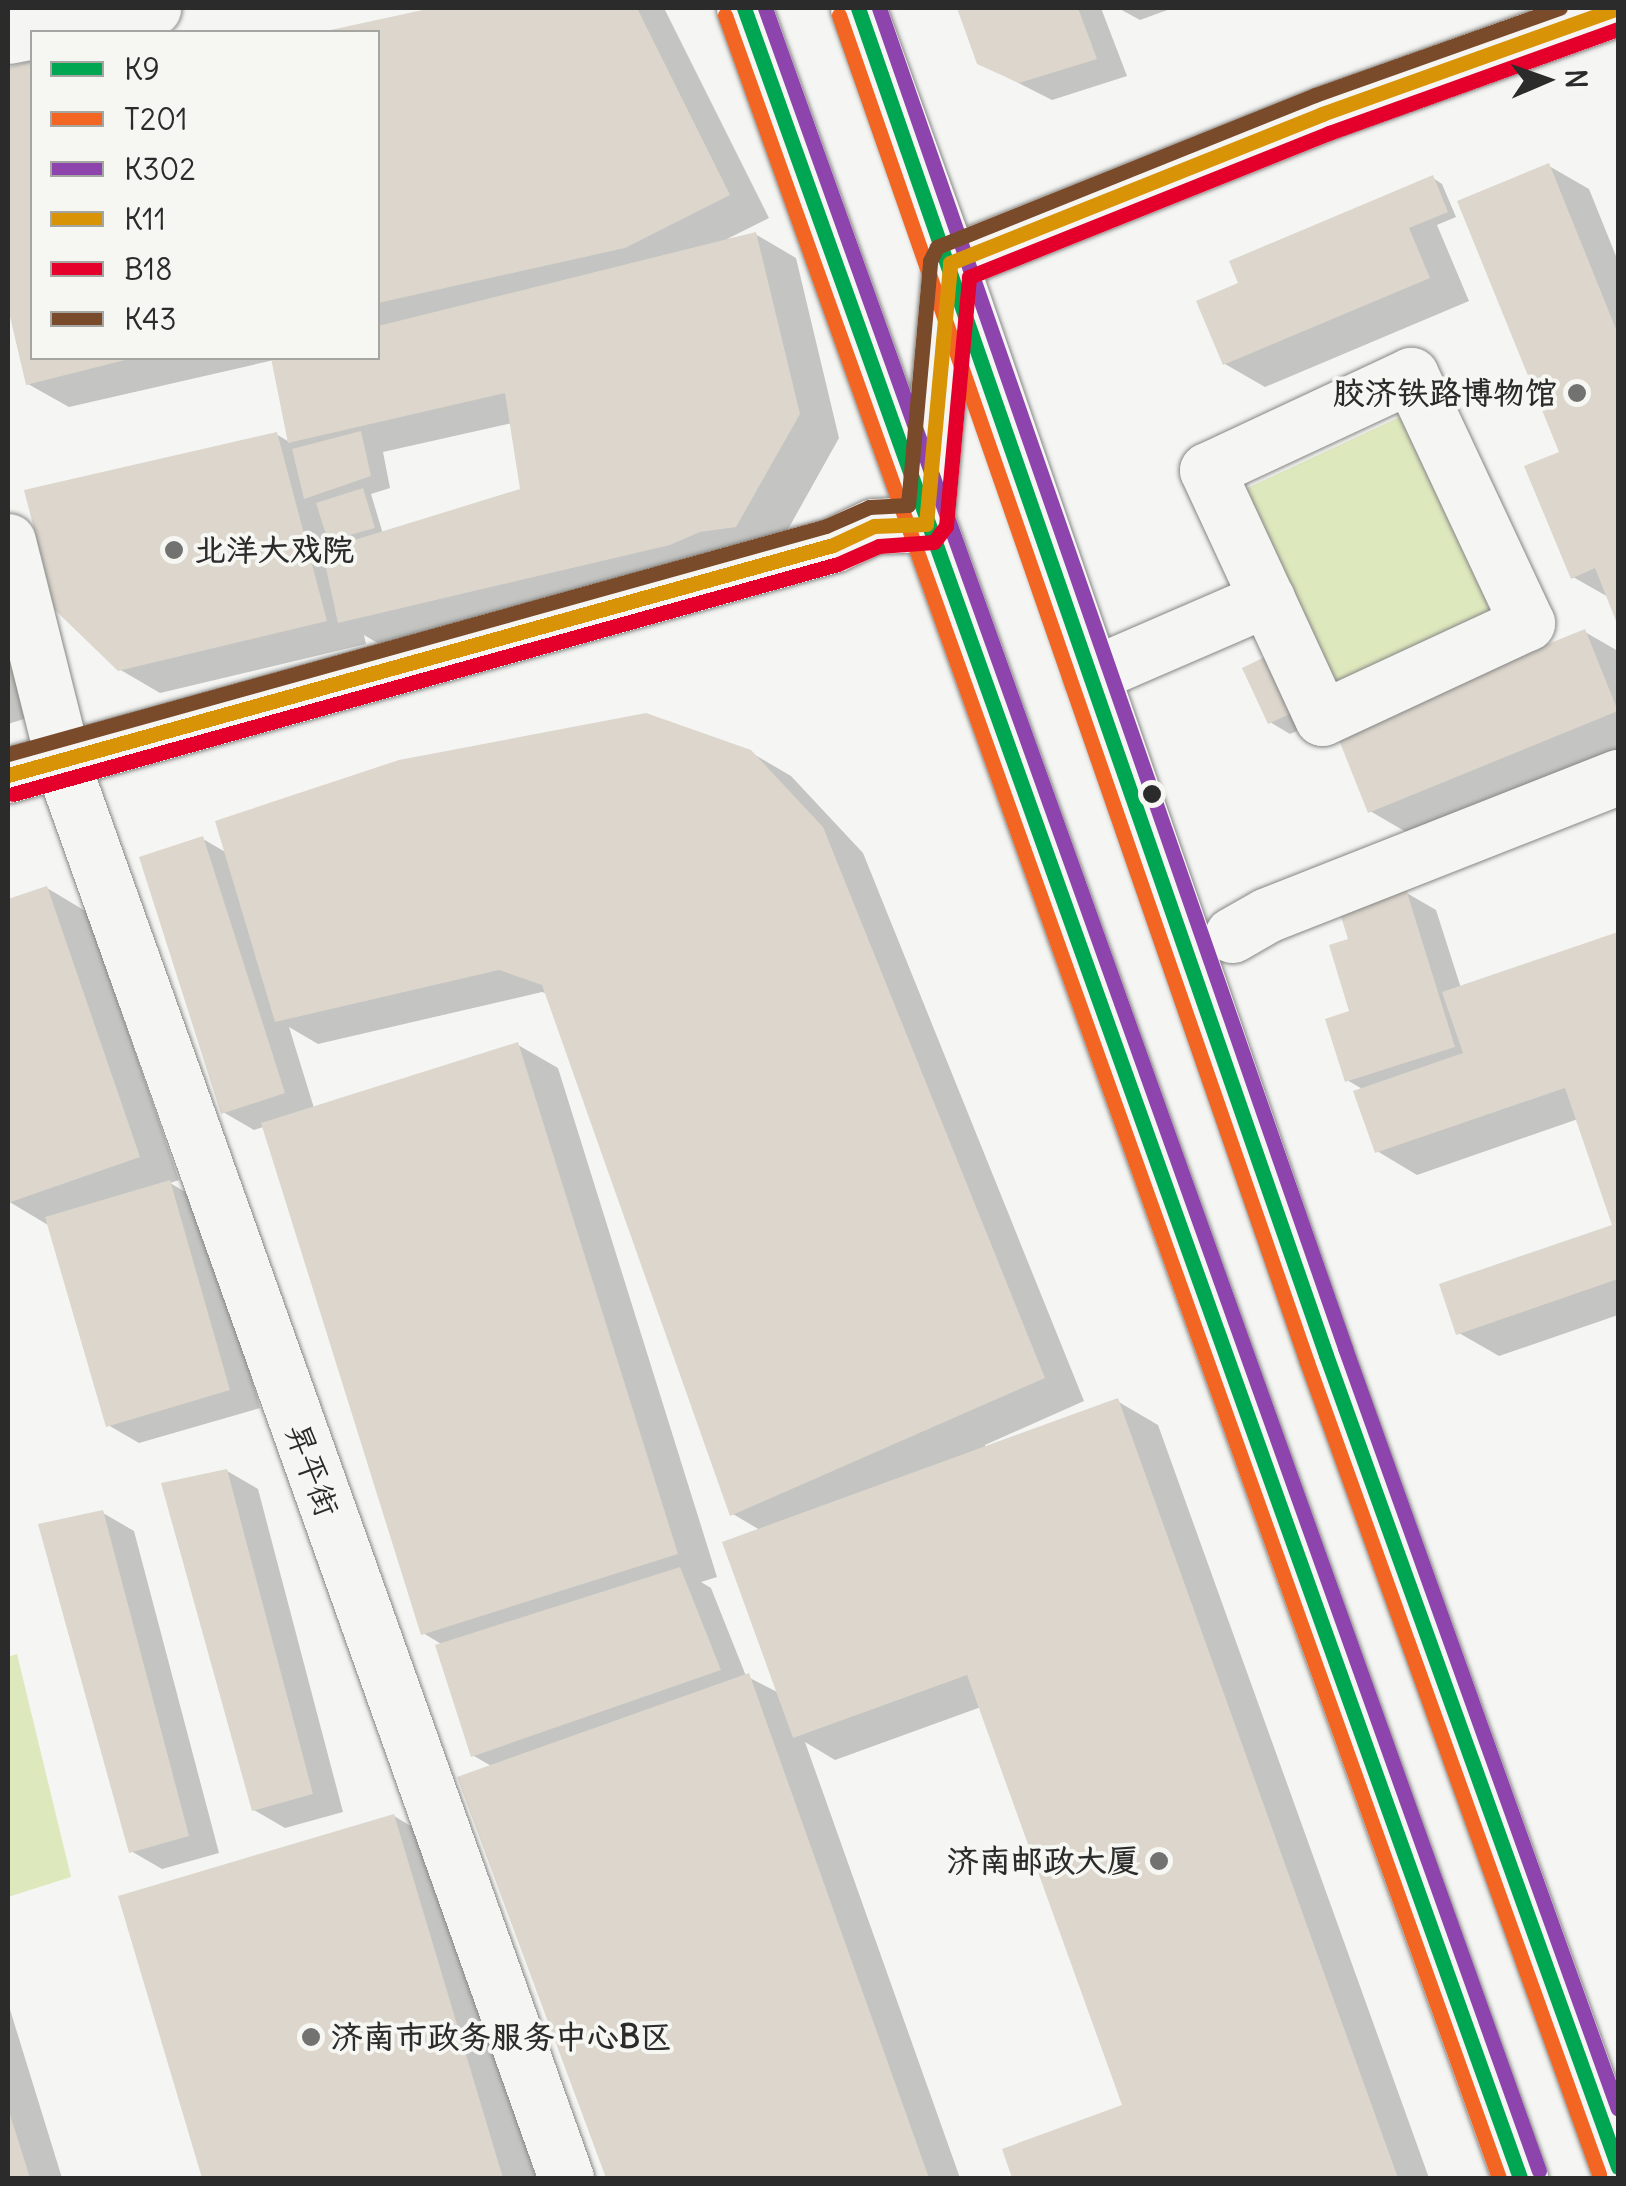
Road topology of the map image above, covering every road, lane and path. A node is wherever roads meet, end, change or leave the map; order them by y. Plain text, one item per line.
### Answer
1 (153, 8) edge
2 (744, 8) edge
3 (858, 8) edge
4 (1618, 8) edge
5 (39, 30) edge
6 (950, 264) junction
7 (926, 524) junction
8 (8, 542) edge
9 (1244, 610) junction
10 (1092, 675) junction
11 (61, 760) junction
12 (8, 774) edge
13 (1618, 776) edge
14 (1232, 935) dead end
15 (1618, 2167) edge
16 (566, 2178) edge
17 (1520, 2178) edge

1 - 5 main road
2 - 7 main road
3 - 6 main road
4 - 6 main road
6 - 7 main road
6 - 10 main road
7 - 11 main road
7 - 17 main road
8 - 11 main road, 昇平街
9 - 9 main road
9 - 10 main road
10 - 15 main road
11 - 12 main road
11 - 16 main road, 昇平街
13 - 14 main road

